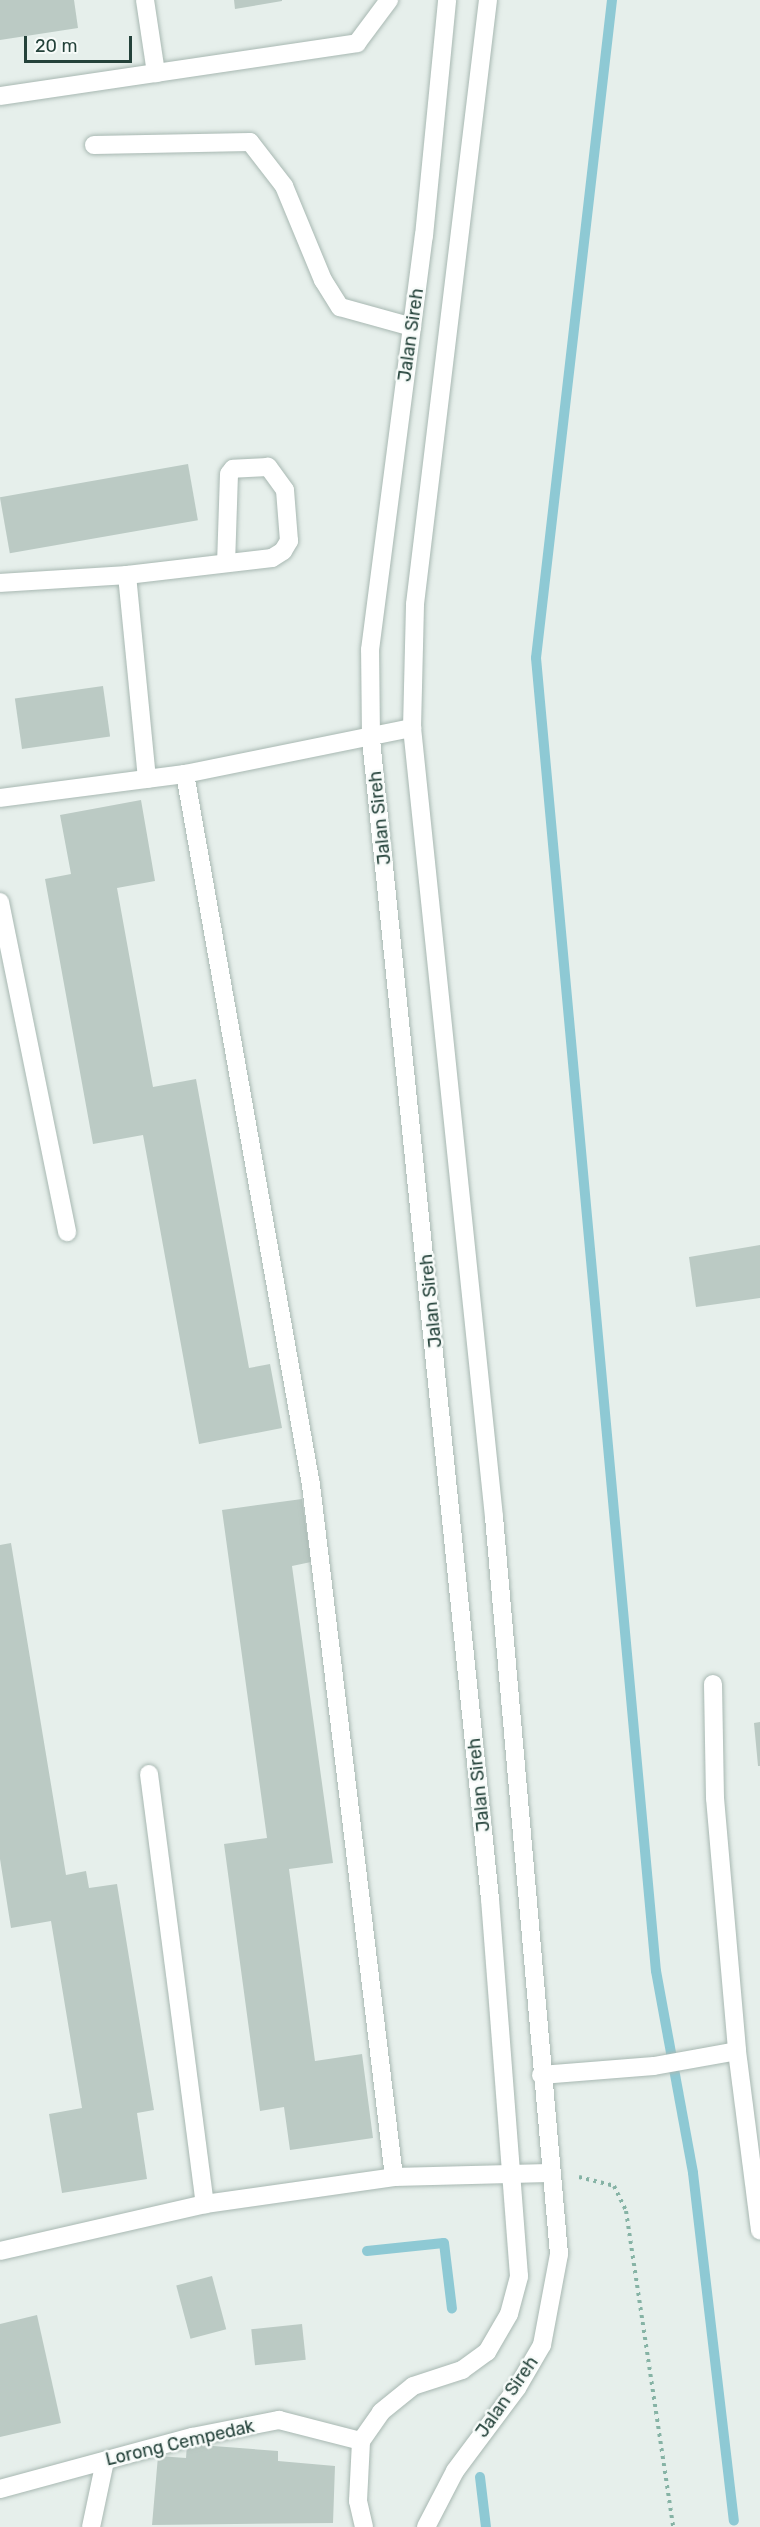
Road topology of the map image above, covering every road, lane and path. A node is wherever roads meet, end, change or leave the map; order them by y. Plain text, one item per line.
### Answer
1 (145, 0) edge
2 (388, 0) edge
3 (447, 0) edge
4 (488, 0) edge
5 (156, 73) junction
6 (0, 96) edge
7 (94, 145) dead end
8 (412, 327) junction
9 (226, 563) junction
10 (127, 575) junction
11 (0, 583) edge
12 (412, 728) junction
13 (371, 739) junction
14 (185, 774) junction
15 (147, 779) junction
16 (0, 798) edge
17 (0, 902) edge
18 (67, 1232) dead end
19 (713, 1684) dead end
20 (149, 1774) dead end
21 (736, 2051) junction
22 (541, 2075) junction
23 (549, 2173) junction
24 (510, 2176) junction
25 (394, 2177) junction
26 (205, 2204) junction
27 (760, 2231) edge
28 (0, 2251) edge
29 (361, 2440) junction
30 (105, 2461) junction
31 (0, 2489) edge
32 (91, 2527) edge
33 (364, 2527) edge
34 (426, 2527) edge
35 (673, 2527) edge

1 - 5 street
2 - 5 street
3 - 8 street, Jalan Sireh
4 - 12 street, Jalan Sireh
5 - 6 street
7 - 8 street
8 - 13 street, Jalan Sireh
9 - 9 street
9 - 10 street
10 - 11 street
10 - 15 street
12 - 13 street
12 - 22 street, Jalan Sireh
13 - 14 street
13 - 24 street, Jalan Sireh
14 - 15 street
14 - 25 street
15 - 16 street
17 - 18 street
19 - 21 street
20 - 26 street
21 - 22 street
21 - 27 street
22 - 23 street, Jalan Sireh
23 - 24 street
23 - 34 street, Jalan Sireh
23 - 35 path
24 - 25 street
24 - 29 street, Jalan Sireh
25 - 26 street
26 - 28 street
29 - 30 street, Lorong Cempedak
29 - 33 street
30 - 31 street, Lorong Cempedak
30 - 32 street

